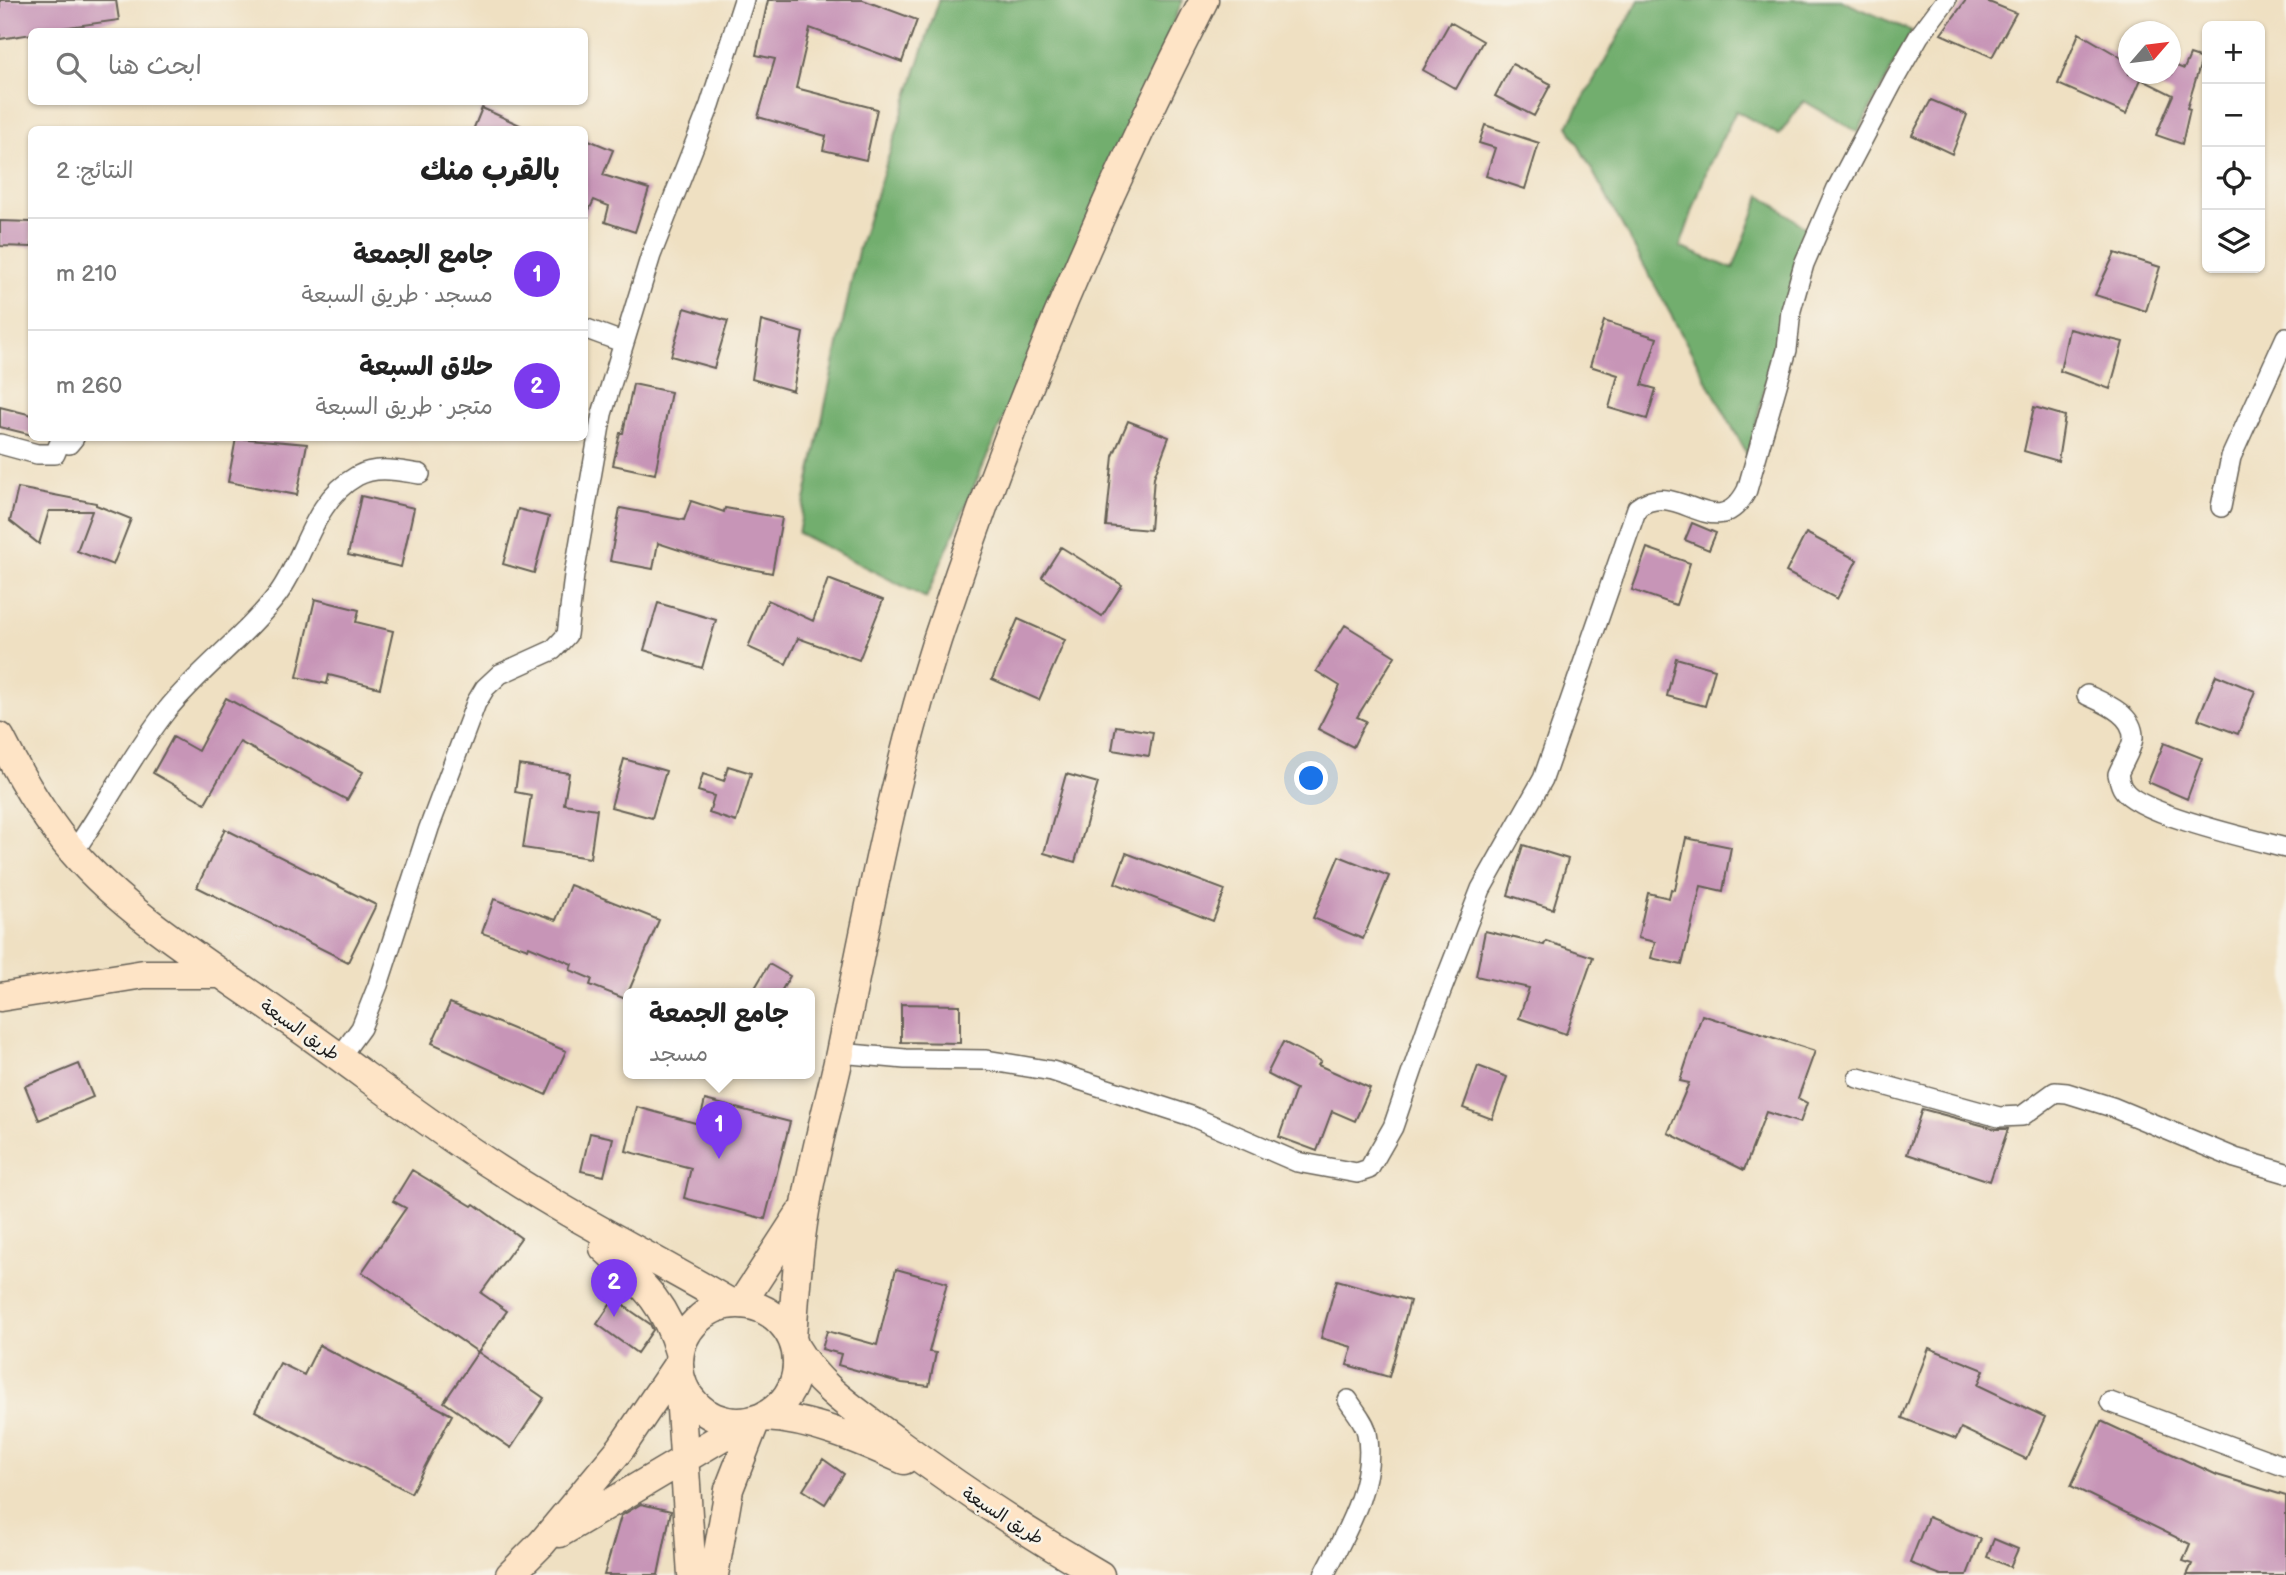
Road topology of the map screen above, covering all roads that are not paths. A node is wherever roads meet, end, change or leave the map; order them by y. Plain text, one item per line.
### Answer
1 (744, 0) edge
2 (1204, 0) edge
3 (1946, 0) edge
4 (588, 329) edge
5 (2286, 337) edge
6 (622, 342) junction
7 (72, 441) edge
8 (0, 444) edge
9 (420, 474) dead end
10 (2221, 507) dead end
11 (2087, 695) dead end
12 (0, 737) edge
13 (2286, 848) edge
14 (73, 852) junction
15 (218, 974) junction
16 (0, 997) edge
17 (840, 1053) junction
18 (339, 1058) junction
19 (1858, 1078) dead end
20 (2286, 1173) edge
21 (806, 1203) junction
22 (563, 1211) junction
23 (736, 1304) junction
24 (793, 1343) junction
25 (679, 1363) junction
26 (1348, 1400) dead end
27 (2110, 1402) dead end
28 (755, 1420) junction
29 (683, 1460) junction
30 (2286, 1467) edge
31 (943, 1477) junction
32 (542, 1543) junction
33 (510, 1575) edge
34 (692, 1575) edge
35 (714, 1575) edge
36 (1100, 1575) edge
37 (1324, 1575) edge

1 - 6 street
2 - 17 street
3 - 17 street
4 - 6 street
5 - 10 street
6 - 18 street
7 - 8 street
9 - 14 street
11 - 13 street
12 - 14 street, طريق السبعة
14 - 15 street, طريق السبعة
15 - 16 street
15 - 18 street, طريق السبعة
17 - 21 street
18 - 22 street, طريق السبعة
19 - 20 street
21 - 23 street
21 - 24 street
22 - 23 street, طريق السبعة
22 - 25 street, طريق السبعة
23 - 24 street
23 - 25 street
24 - 28 street
24 - 31 street
25 - 28 street
25 - 29 street
25 - 32 street
26 - 37 street
27 - 30 street
28 - 29 street
28 - 31 street
28 - 35 street
29 - 32 street
29 - 34 street
31 - 36 street, طريق السبعة
32 - 33 street

